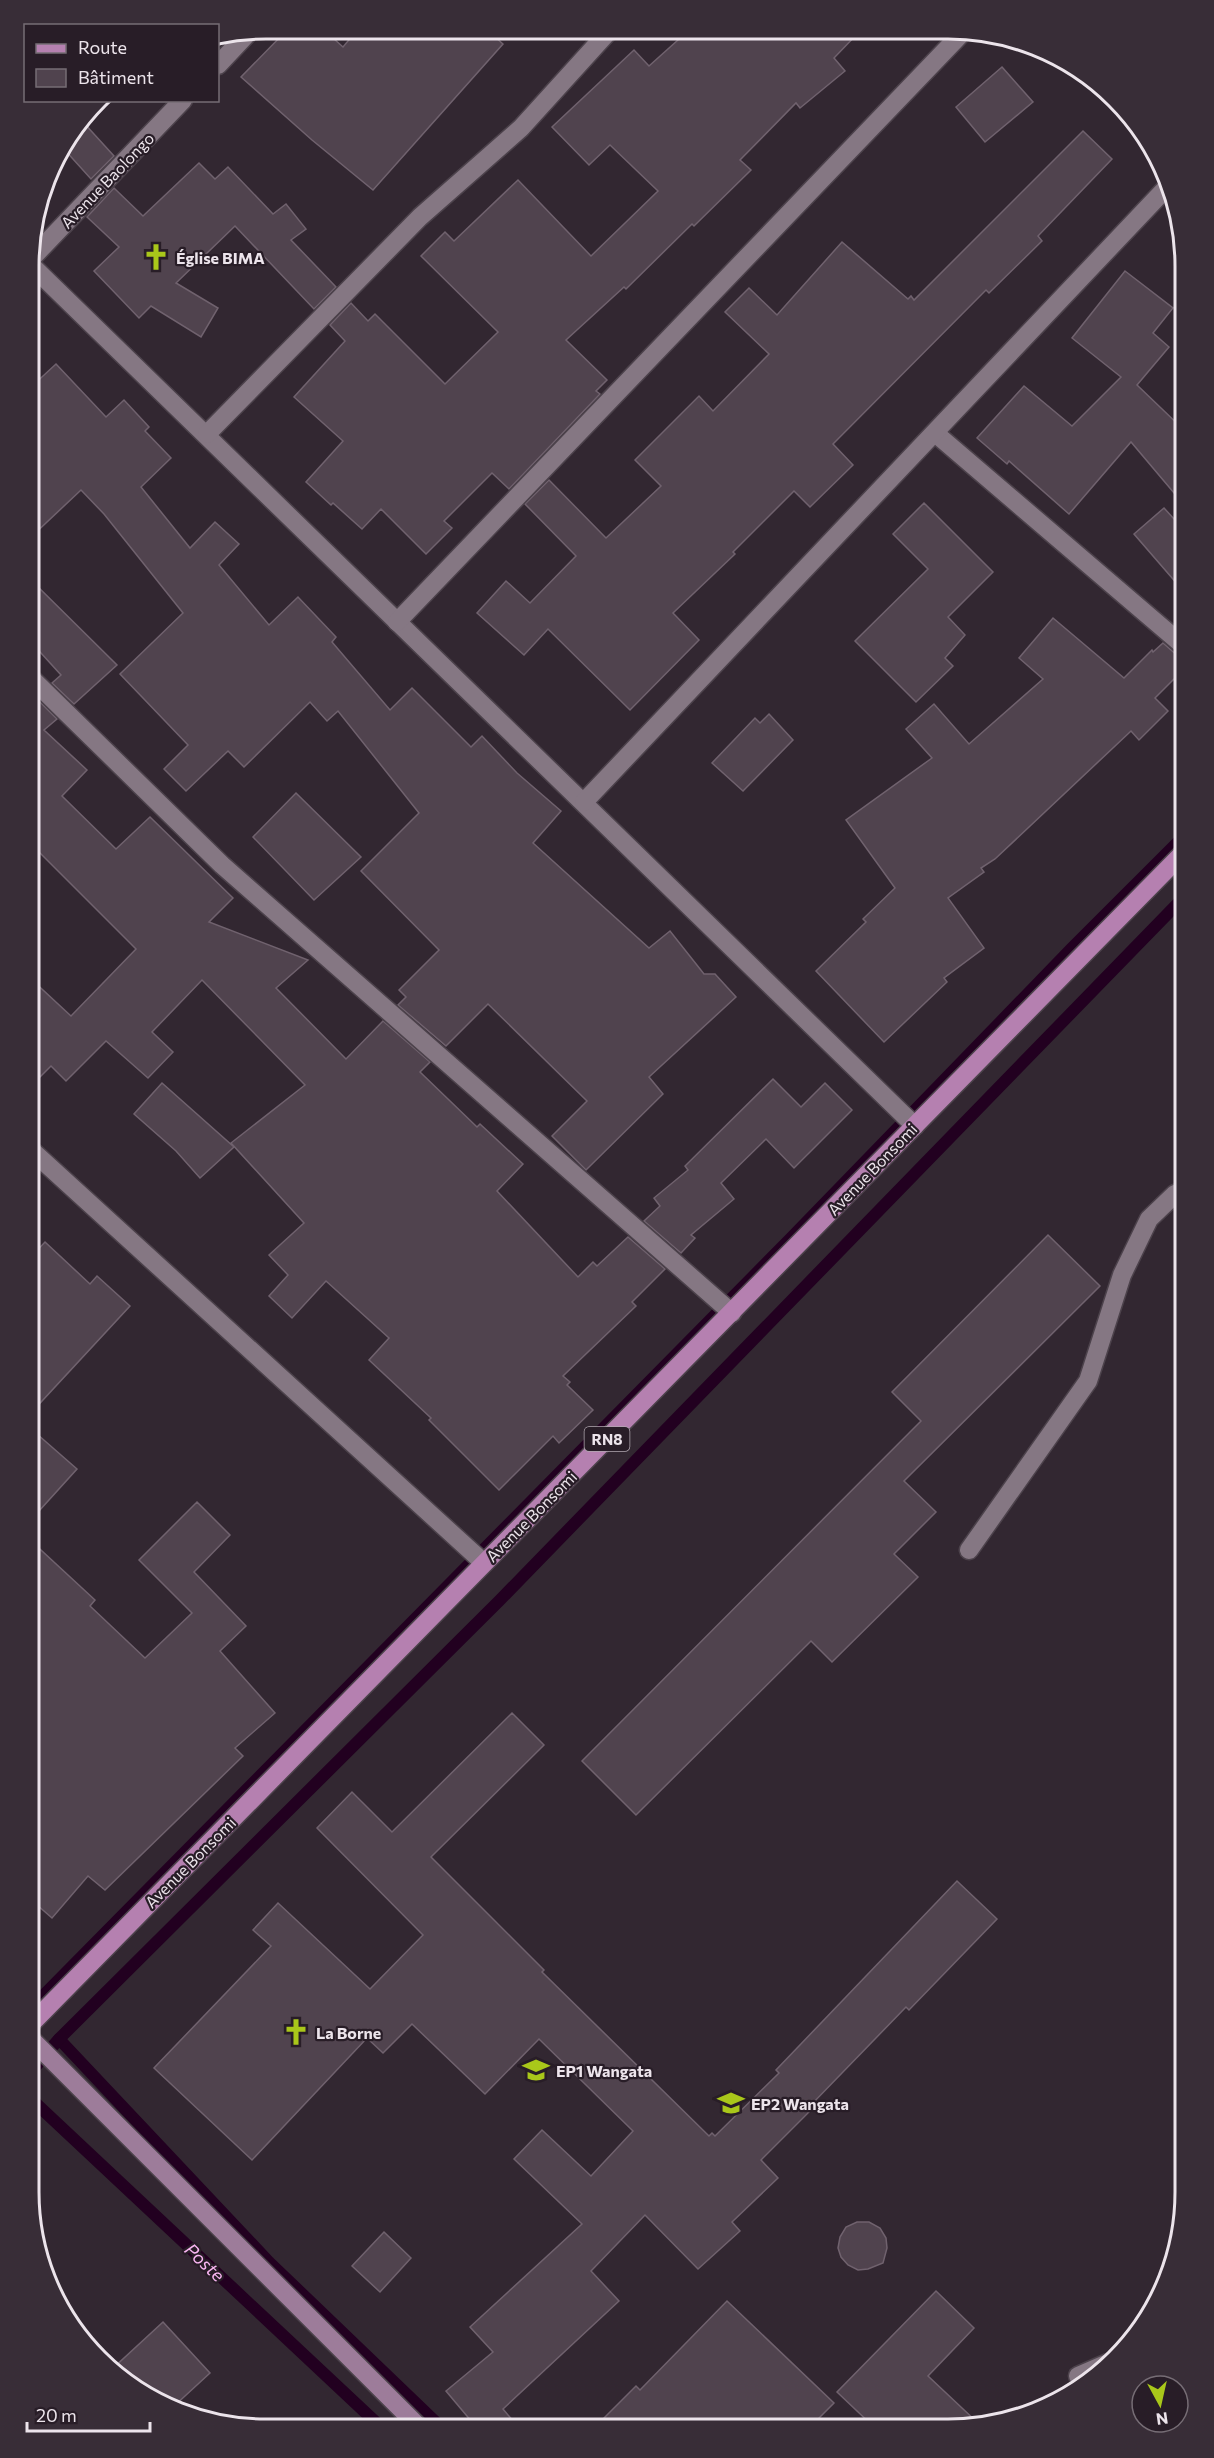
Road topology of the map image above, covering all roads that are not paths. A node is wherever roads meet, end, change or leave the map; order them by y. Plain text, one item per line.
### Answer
1 (602, 39) edge
2 (956, 39) edge
3 (241, 40) edge
4 (219, 64) edge
5 (181, 102) edge
6 (1163, 192) edge
7 (39, 252) edge
8 (39, 271) edge
9 (935, 433) junction
10 (207, 434) junction
11 (397, 622) junction
12 (1175, 638) edge
13 (39, 685) edge
14 (584, 802) junction
15 (1175, 861) edge
16 (915, 1126) junction
17 (39, 1157) edge
18 (1175, 1194) edge
19 (732, 1313) junction
20 (969, 1550) dead end
21 (484, 1563) junction
22 (39, 2016) edge
23 (39, 2047) edge
24 (1084, 2373) edge
25 (1078, 2376) dead end
26 (411, 2419) edge

1 - 10 street
2 - 11 street
3 - 4 street
5 - 7 street, Avenue Baolongo
6 - 9 street
8 - 10 street
9 - 12 street
9 - 14 street
10 - 11 street
11 - 14 street
13 - 19 street
14 - 16 street
15 - 16 main road, Avenue Bonsomi / RN8
16 - 19 main road, Avenue Bonsomi / RN8
17 - 21 street
18 - 20 street
19 - 21 main road, Avenue Bonsomi / RN8
21 - 22 main road, Avenue Bonsomi / RN8
23 - 26 street
24 - 25 street

